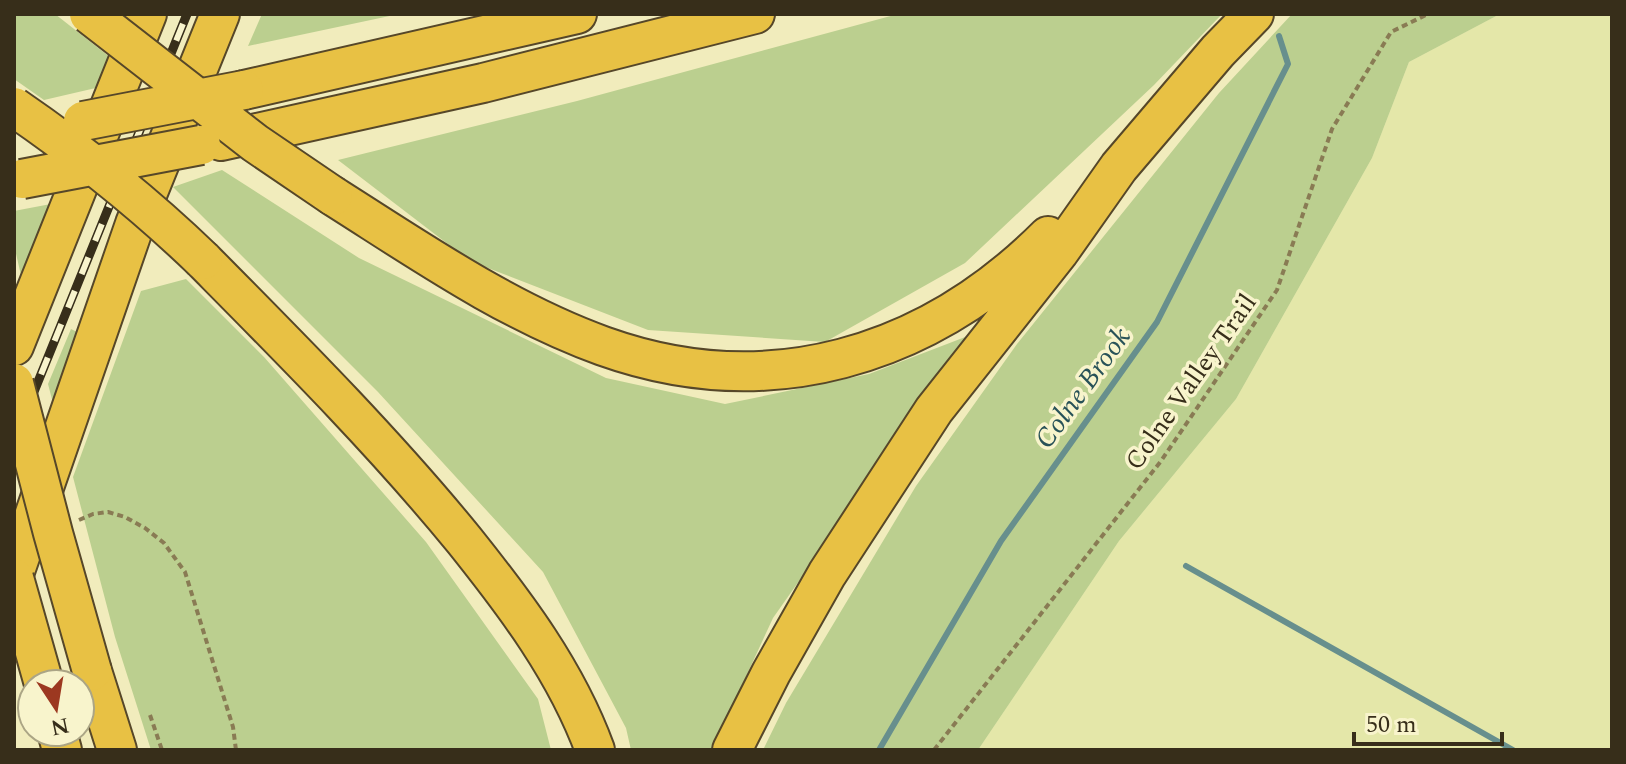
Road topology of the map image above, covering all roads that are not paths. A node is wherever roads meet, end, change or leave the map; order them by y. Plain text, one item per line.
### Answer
1 (89, 14) edge
2 (147, 14) edge
3 (220, 14) edge
4 (577, 14) edge
5 (755, 14) edge
6 (1254, 14) edge
7 (14, 107) edge
8 (14, 133) edge
9 (1119, 167) junction
10 (18, 180) edge
11 (14, 346) edge
12 (14, 383) edge
13 (14, 576) edge
14 (40, 668) edge
15 (117, 750) edge
16 (595, 750) edge
17 (732, 750) edge

1 - 9 highway, bridge
2 - 11 highway
3 - 13 highway
4 - 8 highway, bridge
5 - 10 highway, bridge
6 - 9 highway
7 - 16 highway, bridge
9 - 17 highway
12 - 15 highway, bridge
13 - 14 highway, bridge

